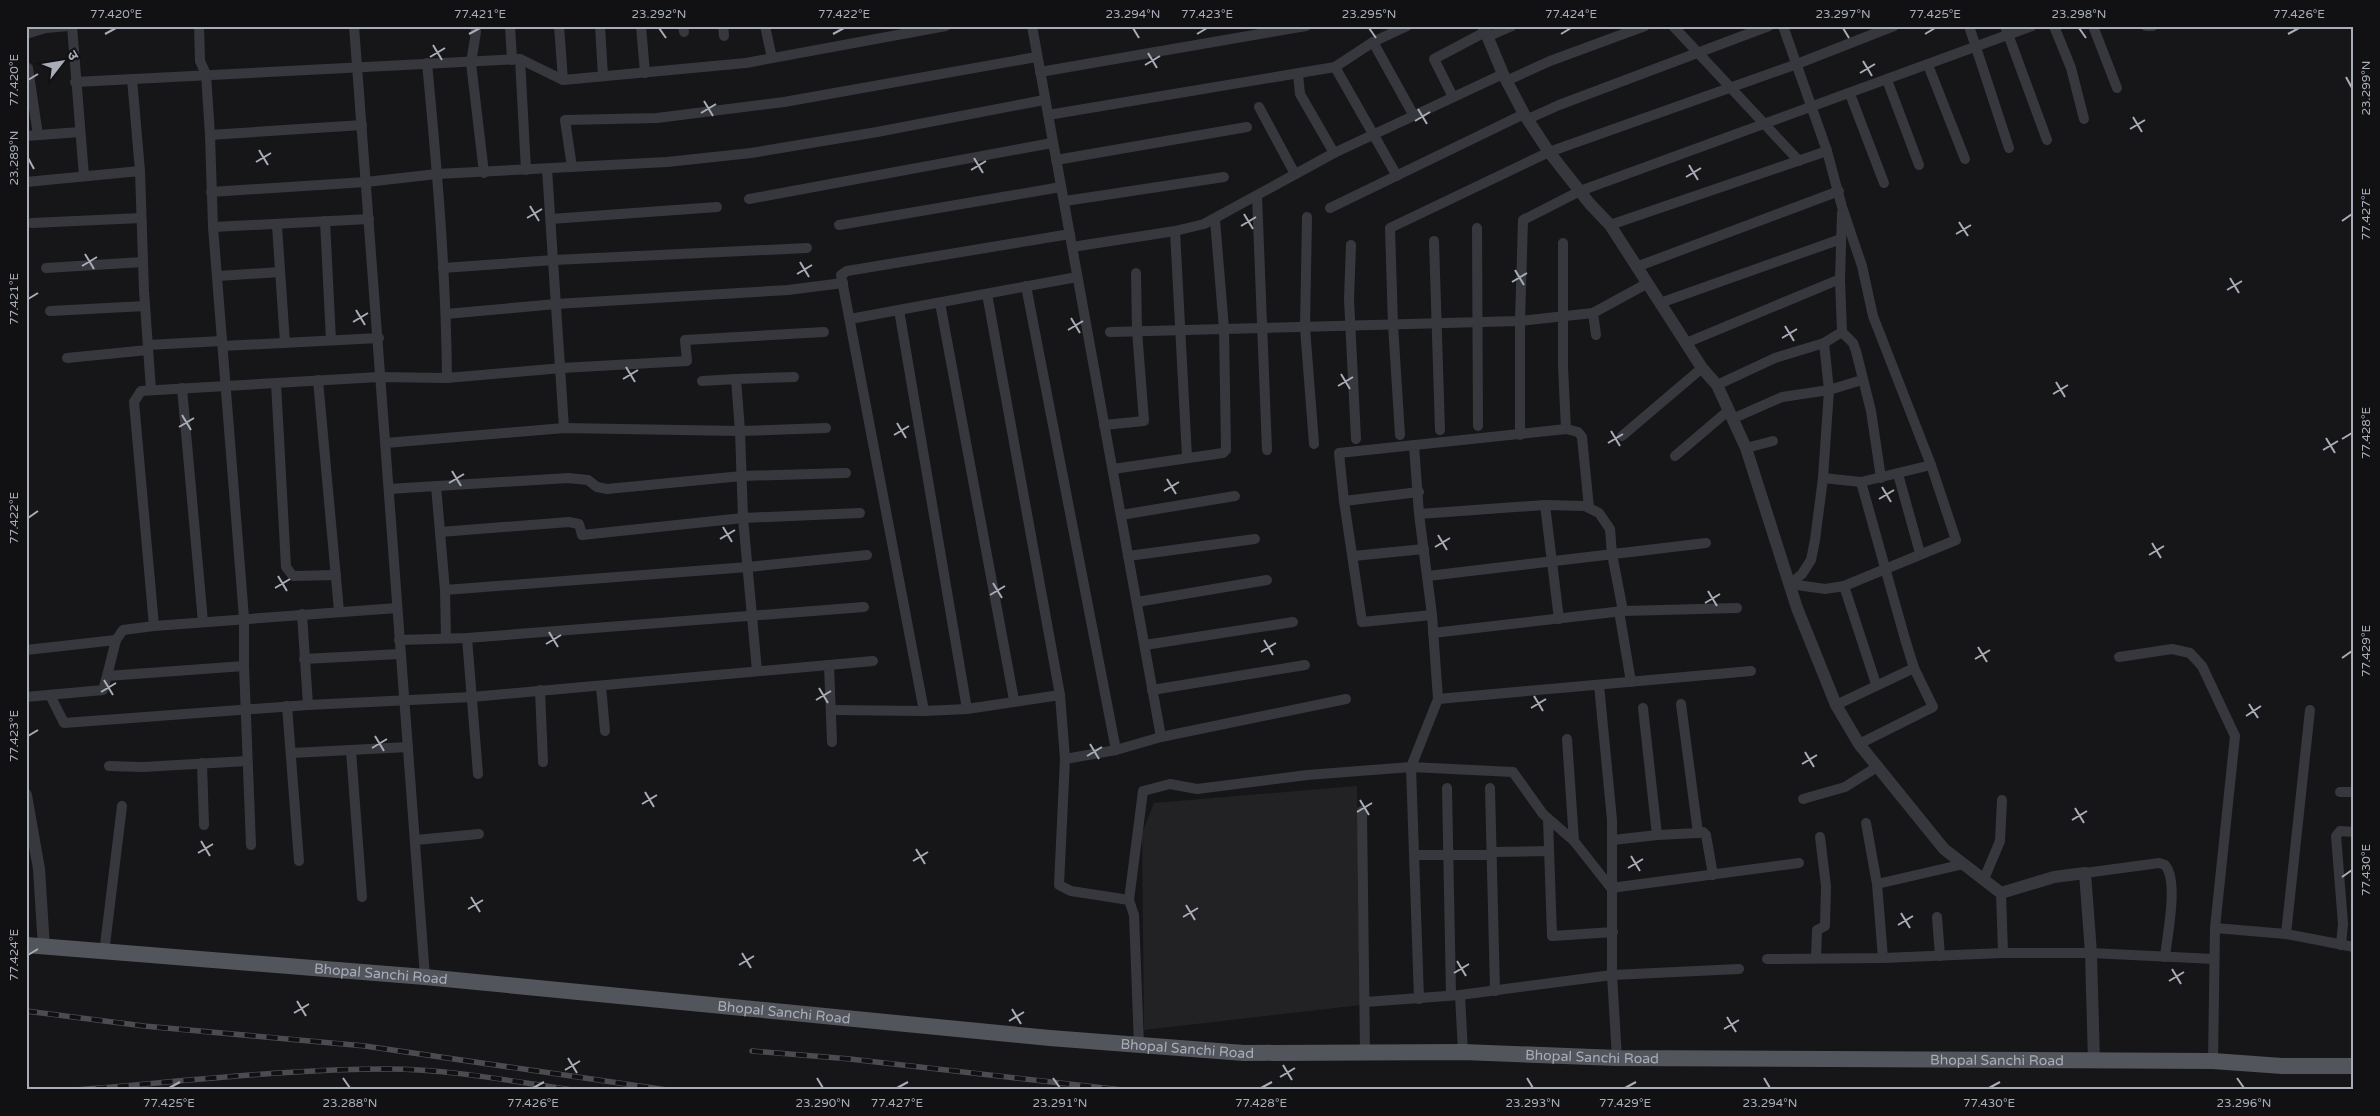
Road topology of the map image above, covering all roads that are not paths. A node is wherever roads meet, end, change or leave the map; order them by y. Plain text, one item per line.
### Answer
1 (70, 26) edge
2 (199, 26) edge
3 (354, 26) edge
4 (475, 26) edge
5 (510, 26) edge
6 (559, 26) edge
7 (600, 26) edge
8 (641, 26) edge
9 (765, 26) edge
10 (946, 26) edge
11 (1033, 26) edge
12 (1306, 26) edge
13 (1407, 26) edge
14 (1512, 26) edge
15 (1645, 26) edge
16 (1673, 26) edge
17 (1769, 26) edge
18 (1783, 26) edge
19 (1894, 26) edge
20 (1969, 26) edge
21 (2032, 26) edge
22 (2054, 26) edge
23 (2093, 26) edge
24 (2146, 26) edge
25 (2153, 26) edge
26 (37, 28) edge
27 (2007, 31) edge
28 (1485, 32) edge
29 (26, 34) edge
30 (1374, 42) junction
31 (1977, 47) junction
32 (1698, 53) junction
33 (1036, 57) junction
34 (772, 58) junction
35 (516, 60) junction
36 (427, 63) junction
37 (471, 63) junction
38 (1797, 64) junction
39 (1928, 65) junction
40 (357, 66) junction
41 (1335, 67) junction
42 (28, 68) dead end
43 (1040, 72) junction
44 (645, 73) junction
45 (206, 74) junction
46 (1298, 74) junction
47 (603, 76) junction
48 (1504, 78) junction
49 (132, 79) junction
50 (563, 80) junction
51 (1887, 80) junction
52 (76, 82) junction
53 (1730, 88) junction
54 (2117, 88) dead end
55 (1850, 94) junction
56 (1453, 97) junction
57 (1044, 100) junction
58 (1810, 107) junction
59 (1258, 108) dead end
60 (1048, 115) junction
61 (1414, 116) junction
62 (1526, 116) junction
63 (2084, 119) dead end
64 (1762, 123) junction
65 (362, 125) junction
66 (1247, 127) dead end
67 (80, 132) junction
68 (1374, 134) junction
69 (38, 135) junction
70 (210, 135) junction
71 (26, 136) edge
72 (2047, 140) dead end
73 (1052, 143) junction
74 (2009, 148) dead end
75 (1549, 152) junction
76 (1827, 152) junction
77 (1334, 153) junction
78 (1056, 160) junction
79 (1965, 160) dead end
80 (1798, 161) junction
81 (1919, 165) dead end
82 (572, 167) junction
83 (547, 169) junction
84 (526, 170) junction
85 (140, 171) junction
86 (484, 173) junction
87 (437, 174) junction
88 (1295, 174) junction
89 (84, 176) junction
90 (1397, 176) junction
91 (1224, 177) dead end
92 (26, 182) edge
93 (366, 182) junction
94 (1884, 183) dead end
95 (1061, 187) junction
96 (1580, 191) junction
97 (1838, 191) junction
98 (211, 192) junction
99 (1257, 196) junction
100 (749, 199) dead end
101 (1064, 202) junction
102 (717, 207) dead end
103 (1842, 207) junction
104 (1330, 208) dead end
105 (1307, 216) dead end
106 (141, 218) junction
107 (551, 218) junction
108 (369, 219) junction
109 (1215, 220) junction
110 (325, 222) junction
111 (32, 223) dead end
112 (840, 225) dead end
113 (1610, 225) junction
114 (276, 226) junction
115 (213, 228) junction
116 (1477, 228) dead end
117 (1175, 231) junction
118 (1070, 234) junction
119 (1841, 238) junction
120 (1434, 241) dead end
121 (1563, 243) dead end
122 (1350, 245) dead end
123 (1072, 247) junction
124 (807, 248) dead end
125 (554, 260) junction
126 (143, 262) junction
127 (1636, 267) junction
128 (46, 268) dead end
129 (443, 268) junction
130 (280, 272) junction
131 (1136, 273) dead end
132 (218, 276) junction
133 (1077, 277) junction
134 (1840, 279) junction
135 (843, 283) junction
136 (1648, 284) junction
137 (1026, 286) junction
138 (987, 294) junction
139 (940, 303) junction
140 (1660, 303) junction
141 (556, 304) junction
142 (145, 306) junction
143 (899, 310) junction
144 (50, 311) dead end
145 (446, 314) junction
146 (1593, 314) junction
147 (1565, 317) junction
148 (850, 319) junction
149 (1477, 321) junction
150 (1520, 321) junction
151 (1350, 324) junction
152 (1435, 324) junction
153 (1393, 325) junction
154 (1305, 328) junction
155 (1180, 329) junction
156 (1224, 329) junction
157 (1262, 329) junction
158 (1137, 331) junction
159 (824, 332) dead end
160 (1110, 332) dead end
161 (1842, 332) junction
162 (1596, 335) dead end
163 (379, 338) junction
164 (332, 340) junction
165 (222, 343) junction
166 (285, 343) junction
167 (1686, 343) junction
168 (1824, 344) junction
169 (148, 347) junction
170 (67, 358) dead end
171 (562, 368) junction
172 (1702, 368) junction
173 (379, 377) junction
174 (794, 377) dead end
175 (447, 378) junction
176 (736, 379) junction
177 (318, 380) junction
178 (1862, 380) junction
179 (702, 381) dead end
180 (276, 383) junction
181 (1717, 385) junction
182 (227, 387) junction
183 (182, 388) junction
184 (151, 390) junction
185 (1829, 390) junction
186 (1731, 415) junction
187 (1104, 425) junction
188 (1478, 426) dead end
189 (564, 428) junction
190 (826, 428) dead end
191 (1566, 429) junction
192 (1440, 430) dead end
193 (740, 431) junction
194 (1520, 435) junction
195 (1400, 436) dead end
196 (1622, 436) dead end
197 (1356, 438) dead end
198 (1773, 441) dead end
199 (386, 443) junction
200 (1314, 444) dead end
201 (1414, 445) junction
202 (1746, 448) junction
203 (1267, 450) dead end
204 (1675, 456) dead end
205 (1187, 457) junction
206 (1931, 465) junction
207 (1113, 469) junction
208 (846, 473) dead end
209 (1898, 474) junction
210 (742, 476) junction
211 (1823, 478) junction
212 (1881, 478) junction
213 (1861, 482) junction
214 (436, 486) junction
215 (389, 489) junction
216 (1419, 492) junction
217 (1235, 496) dead end
218 (1344, 502) junction
219 (1545, 505) junction
220 (1589, 508) junction
221 (860, 513) dead end
222 (1419, 514) junction
223 (1121, 515) junction
224 (743, 518) junction
225 (440, 532) junction
226 (1255, 539) dead end
227 (1706, 543) dead end
228 (1424, 549) junction
229 (1920, 553) junction
230 (1612, 554) junction
231 (867, 555) dead end
232 (1128, 556) junction
233 (1353, 556) junction
234 (1552, 562) junction
235 (748, 567) junction
236 (1886, 568) junction
237 (336, 575) junction
238 (1428, 576) junction
239 (1267, 580) dead end
240 (1790, 584) junction
241 (1844, 586) junction
242 (445, 590) junction
243 (1137, 602) junction
244 (864, 607) dead end
245 (397, 608) junction
246 (1737, 608) dead end
247 (339, 611) junction
248 (1621, 611) junction
249 (302, 614) junction
250 (1432, 615) junction
251 (244, 618) junction
252 (752, 618) junction
253 (1559, 619) junction
254 (203, 622) junction
255 (1293, 622) dead end
256 (154, 626) junction
257 (1433, 633) junction
258 (446, 638) junction
259 (467, 638) junction
260 (116, 640) junction
261 (399, 640) junction
262 (1145, 645) junction
263 (26, 650) edge
264 (400, 654) junction
265 (2119, 656) dead end
266 (304, 659) junction
267 (873, 661) dead end
268 (830, 665) junction
269 (1305, 665) dead end
270 (244, 666) junction
271 (1914, 668) junction
272 (757, 671) junction
273 (1751, 672) dead end
274 (107, 676) junction
275 (1631, 682) junction
276 (1876, 684) junction
277 (1599, 685) junction
278 (601, 686) junction
279 (540, 690) junction
280 (1152, 690) junction
281 (1060, 694) junction
282 (50, 695) junction
283 (26, 697) edge
284 (472, 697) junction
285 (1438, 699) junction
286 (1014, 700) junction
287 (1346, 700) dead end
288 (404, 701) junction
289 (1681, 704) dead end
290 (308, 705) junction
291 (1836, 705) junction
292 (287, 706) junction
293 (1643, 708) dead end
294 (247, 709) junction
295 (967, 709) junction
296 (831, 710) junction
297 (2310, 710) dead end
298 (924, 711) junction
299 (604, 731) dead end
300 (1161, 737) junction
301 (1567, 740) dead end
302 (832, 742) dead end
303 (1859, 744) junction
304 (408, 748) junction
305 (1116, 750) junction
306 (351, 751) junction
307 (292, 753) junction
308 (1065, 759) junction
309 (247, 760) junction
310 (543, 762) dead end
311 (202, 763) junction
312 (109, 766) dead end
313 (1411, 767) junction
314 (1876, 767) junction
315 (478, 774) dead end
316 (1447, 788) dead end
317 (1490, 788) dead end
318 (2340, 792) dead end
319 (2354, 792) edge
320 (26, 795) edge
321 (1803, 799) dead end
322 (2002, 800) dead end
323 (122, 806) dead end
324 (1362, 812) dead end
325 (1548, 819) junction
326 (1866, 823) dead end
327 (204, 825) dead end
328 (2354, 832) edge
329 (1698, 833) junction
330 (479, 834) dead end
331 (1657, 835) junction
332 (1820, 837) dead end
333 (416, 840) junction
334 (1613, 840) junction
335 (1574, 841) junction
336 (250, 845) dead end
337 (1549, 851) junction
338 (1450, 854) junction
339 (1491, 854) junction
340 (1415, 855) junction
341 (299, 861) dead end
342 (1799, 863) dead end
343 (1964, 864) junction
344 (2085, 873) junction
345 (1713, 875) junction
346 (1984, 879) junction
347 (1877, 884) junction
348 (1611, 888) junction
349 (2001, 893) junction
350 (362, 897) dead end
351 (1130, 900) junction
352 (1937, 917) dead end
353 (2215, 928) junction
354 (1614, 932) junction
355 (2286, 934) junction
356 (26, 945) edge
357 (2342, 945) junction
358 (2354, 947) edge
359 (44, 948) junction
360 (104, 953) junction
361 (2003, 953) junction
362 (2091, 953) junction
363 (1940, 956) junction
364 (1816, 957) junction
365 (2165, 957) junction
366 (1883, 958) junction
367 (1767, 959) dead end
368 (2214, 959) junction
369 (1739, 969) dead end
370 (1612, 975) junction
371 (425, 977) junction
372 (1495, 991) junction
373 (1455, 995) junction
374 (1419, 999) junction
375 (1365, 1002) junction
376 (1139, 1045) junction
377 (1366, 1052) junction
378 (1463, 1052) junction
379 (1617, 1058) junction
380 (2214, 1061) junction
381 (2094, 1062) junction
382 (2354, 1066) edge

1 - 26 street
1 - 52 street
2 - 45 street
3 - 40 street
4 - 37 street
5 - 35 street
6 - 50 street
7 - 47 street
8 - 44 street
9 - 34 street
10 - 34 street
11 - 33 street
12 - 43 street
13 - 30 street
14 - 28 street
15 - 48 street
16 - 32 street
17 - 32 street
18 - 38 street
19 - 38 street
20 - 31 street
21 - 27 street
22 - 63 street
23 - 54 street
24 - 25 street
26 - 29 street
27 - 31 street
27 - 72 street
28 - 48 street
28 - 56 street
30 - 41 street
30 - 61 street
31 - 39 street
31 - 74 street
32 - 53 street
32 - 62 street
33 - 43 street
33 - 82 street
34 - 44 street
35 - 37 street
35 - 50 street
35 - 84 street
36 - 37 street
36 - 40 street
36 - 87 street
37 - 86 street
38 - 53 street
38 - 58 street
39 - 51 street
39 - 79 street
40 - 45 street
40 - 65 street
41 - 46 street
41 - 68 street
42 - 69 street
43 - 57 street
44 - 47 street
45 - 49 street
45 - 70 street
46 - 60 street
46 - 77 street
47 - 50 street
48 - 56 street
48 - 62 street
49 - 52 street
49 - 85 street
51 - 55 street
51 - 81 street
52 - 67 street
53 - 64 street
53 - 75 street
55 - 58 street
55 - 94 street
56 - 61 street
57 - 60 street
57 - 82 street
58 - 64 street
58 - 76 street
59 - 88 street
60 - 73 street
61 - 68 street
62 - 75 street
62 - 90 street
64 - 80 street
64 - 96 street
65 - 70 street
65 - 93 street
66 - 78 street
67 - 69 street
67 - 89 street
68 - 77 street
68 - 90 street
69 - 71 street
70 - 98 street
73 - 78 street
73 - 100 street
75 - 96 street
75 - 153 street
76 - 80 street
76 - 97 street
77 - 88 street
78 - 95 street
80 - 113 street
82 - 83 street
83 - 84 street
83 - 107 street
84 - 86 street
85 - 89 street
85 - 106 street
86 - 87 street
87 - 93 street
87 - 129 street
88 - 99 street
89 - 92 street
90 - 104 street
91 - 101 street
93 - 98 street
93 - 108 street
95 - 101 street
95 - 112 street
96 - 113 street
96 - 150 street
97 - 103 street
97 - 127 street
98 - 115 street
99 - 109 street
99 - 157 street
101 - 118 street
102 - 107 street
103 - 119 street
103 - 206 street
105 - 154 street
106 - 111 street
106 - 126 street
107 - 125 street
108 - 110 street
108 - 163 street
109 - 117 street
109 - 156 street
110 - 114 street
110 - 164 street
113 - 127 street
114 - 115 street
114 - 130 street
115 - 132 street
116 - 149 street
117 - 123 street
117 - 155 street
118 - 123 street
118 - 135 street
119 - 134 street
119 - 140 street
120 - 152 street
121 - 147 street
122 - 151 street
123 - 133 street
124 - 125 street
125 - 129 street
125 - 141 street
126 - 128 street
126 - 142 street
127 - 136 street
129 - 145 street
130 - 132 street
130 - 166 street
131 - 158 street
132 - 165 street
133 - 137 street
133 - 187 street
134 - 161 street
134 - 167 street
135 - 141 street
135 - 148 street
136 - 140 street
136 - 146 street
137 - 138 street
137 - 305 street
138 - 139 street
138 - 281 street
139 - 143 street
139 - 286 street
140 - 167 street
141 - 145 street
141 - 171 street
142 - 144 street
142 - 169 street
143 - 148 street
143 - 295 street
145 - 175 street
146 - 147 street
146 - 162 street
147 - 150 street
147 - 191 street
148 - 298 street
149 - 150 street
149 - 152 street
149 - 188 street
150 - 194 street
151 - 153 street
151 - 154 street
151 - 197 street
152 - 153 street
152 - 192 street
153 - 195 street
154 - 157 street
154 - 200 street
155 - 156 street
155 - 158 street
155 - 205 street
156 - 157 street
156 - 205 street
157 - 203 street
158 - 160 street
158 - 187 street
159 - 171 street
161 - 168 street
161 - 178 street
163 - 164 street
163 - 173 street
164 - 166 street
165 - 166 street
165 - 169 street
165 - 182 street
167 - 172 street
168 - 181 street
168 - 185 street
169 - 170 street
169 - 184 street
171 - 175 street
171 - 189 street
172 - 181 street
172 - 196 street
173 - 175 street
173 - 177 street
173 - 199 street
174 - 176 street
176 - 179 street
176 - 193 street
177 - 180 street
177 - 237 street
178 - 185 street
178 - 212 street
180 - 182 street
180 - 237 street
181 - 186 street
182 - 183 street
182 - 251 street
183 - 184 street
183 - 254 street
184 - 256 street
185 - 186 street
185 - 211 street
186 - 202 street
186 - 204 street
187 - 207 street
189 - 193 street
189 - 199 street
190 - 193 street
191 - 194 street
191 - 220 street
193 - 210 street
194 - 201 street
198 - 202 street
199 - 215 street
201 - 216 street
201 - 218 street
202 - 240 street
205 - 207 street
206 - 209 street
206 - 229 street
207 - 223 street
208 - 210 street
209 - 212 street
209 - 229 street
210 - 214 street
210 - 224 street
211 - 213 street
211 - 240 street
212 - 213 street
213 - 236 street
214 - 215 street
214 - 225 street
215 - 245 street
216 - 218 street
216 - 222 street
217 - 223 street
218 - 233 street
219 - 220 street
219 - 222 street
219 - 234 street
220 - 230 street
221 - 224 street
222 - 228 street
223 - 232 street
224 - 225 street
224 - 235 street
225 - 242 street
226 - 232 street
227 - 230 street
228 - 233 street
228 - 238 street
229 - 236 street
230 - 234 street
230 - 248 street
231 - 235 street
232 - 243 street
233 - 250 street
234 - 238 street
234 - 253 street
235 - 242 street
235 - 252 street
236 - 241 street
236 - 271 street
237 - 247 street
238 - 250 street
239 - 243 street
240 - 241 street
240 - 291 street
241 - 276 street
242 - 258 street
243 - 262 street
244 - 252 street
245 - 247 street
245 - 261 street
246 - 248 street
247 - 249 street
248 - 253 street
248 - 275 street
249 - 251 street
249 - 266 street
250 - 257 street
251 - 254 street
251 - 270 street
252 - 259 street
252 - 272 street
253 - 257 street
254 - 256 street
255 - 262 street
256 - 260 street
257 - 285 street
258 - 259 street
258 - 261 street
259 - 284 street
260 - 263 street
260 - 274 street
261 - 264 street
262 - 280 street
264 - 266 street
264 - 288 street
265 - 353 street
266 - 290 street
267 - 268 street
268 - 272 street
268 - 296 street
269 - 280 street
270 - 274 street
270 - 294 street
271 - 276 street
271 - 303 street
272 - 278 street
273 - 275 street
274 - 282 street
275 - 277 street
276 - 291 street
277 - 285 street
277 - 334 street
278 - 279 street
278 - 299 street
279 - 284 street
279 - 310 street
280 - 300 street
281 - 286 street
281 - 308 street
282 - 283 street
282 - 294 street
284 - 288 street
284 - 315 street
285 - 313 street
286 - 295 street
287 - 300 street
288 - 290 street
288 - 304 street
289 - 329 street
290 - 292 street
291 - 303 street
292 - 294 street
292 - 307 street
293 - 331 street
294 - 309 street
295 - 298 street
296 - 298 street
296 - 302 street
297 - 355 street
300 - 305 street
301 - 335 street
303 - 314 street
304 - 306 street
304 - 333 street
305 - 308 street
306 - 307 street
306 - 350 street
307 - 341 street
308 - 351 street
309 - 311 street
309 - 336 street
311 - 312 street
311 - 327 street
313 - 325 street
313 - 340 street
313 - 351 street
314 - 321 street
314 - 343 street
316 - 338 street
317 - 339 street
318 - 319 street
320 - 359 street
322 - 346 street
323 - 360 street
324 - 375 street
325 - 335 street
325 - 337 street
326 - 347 street
328 - 357 street
329 - 331 street
329 - 345 street
330 - 333 street
331 - 334 street
332 - 364 street
333 - 371 street
334 - 348 street
335 - 348 street
337 - 339 street
337 - 354 street
338 - 339 street
338 - 340 street
338 - 373 street
339 - 372 street
340 - 374 street
342 - 345 street
343 - 346 street
343 - 347 street
344 - 349 street
344 - 362 street
344 - 365 street
345 - 348 street
346 - 349 street
347 - 366 street
348 - 354 street
349 - 361 street
351 - 376 street
352 - 363 street
353 - 355 street
353 - 368 street
354 - 370 street
355 - 357 street
356 - 359 main road, Bhopal Sanchi Road
357 - 358 street
359 - 360 main road, Bhopal Sanchi Road
360 - 371 main road, Bhopal Sanchi Road
361 - 362 street
361 - 363 street
362 - 365 street
362 - 381 street
363 - 366 street
364 - 366 street
364 - 367 street
365 - 368 street
368 - 380 street
369 - 370 street
370 - 372 street
370 - 379 street
371 - 376 main road, Bhopal Sanchi Road
372 - 373 street
373 - 374 street
373 - 378 street
374 - 375 street
375 - 377 street
376 - 377 main road, Bhopal Sanchi Road
377 - 378 main road, Bhopal Sanchi Road
378 - 379 main road, Bhopal Sanchi Road
379 - 381 main road, Bhopal Sanchi Road
380 - 381 main road, Bhopal Sanchi Road
380 - 382 main road, Bhopal Sanchi Road

